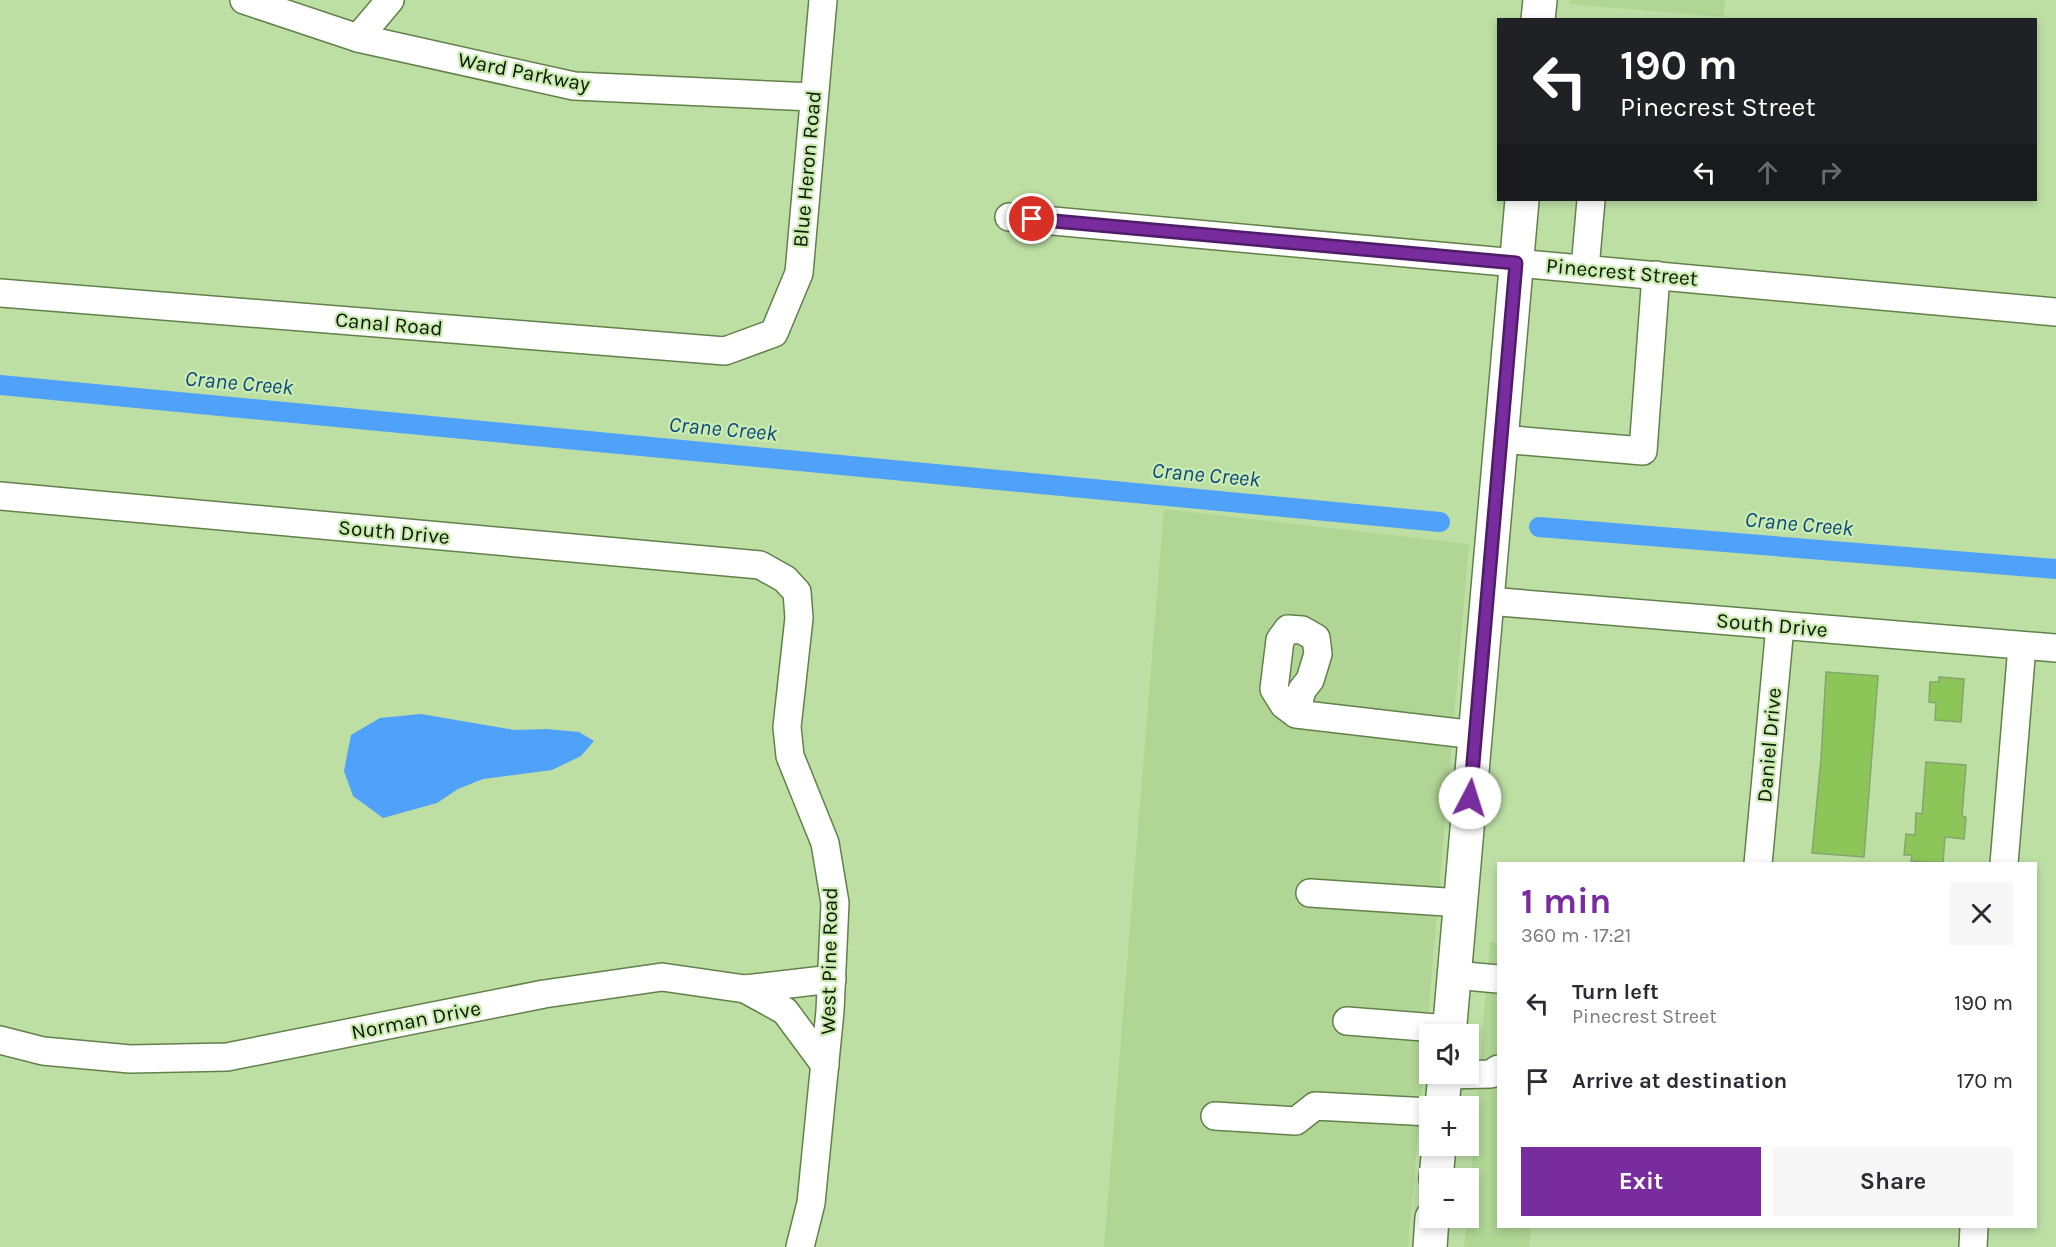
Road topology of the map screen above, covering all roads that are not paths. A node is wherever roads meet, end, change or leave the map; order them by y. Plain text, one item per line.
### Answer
1 (245, 0) edge
2 (390, 0) edge
3 (823, 0) edge
4 (1540, 0) edge
5 (1538, 18) edge
6 (358, 38) junction
7 (813, 97) junction
8 (1522, 201) edge
9 (1591, 201) edge
10 (1009, 217) dead end
11 (1516, 263) junction
12 (1585, 269) junction
13 (1656, 275) junction
14 (0, 293) edge
15 (2056, 312) edge
16 (774, 333) joint
17 (1502, 439) junction
18 (0, 496) edge
19 (785, 579) joint
20 (1488, 601) junction
21 (1780, 626) junction
22 (2022, 646) junction
23 (2056, 648) edge
24 (1296, 714) dead end
25 (1476, 735) junction
26 (1758, 862) edge
27 (2004, 862) edge
28 (1310, 893) dead end
29 (1461, 903) junction
30 (1454, 975) junction
31 (831, 979) junction
32 (1497, 979) edge
33 (745, 989) junction
34 (1347, 1021) dead end
35 (1450, 1024) edge
36 (1419, 1029) edge
37 (0, 1040) edge
38 (825, 1065) junction
39 (1497, 1070) edge
40 (1479, 1074) edge
41 (1419, 1111) edge
42 (1215, 1116) dead end
43 (1431, 1228) edge
44 (1974, 1228) edge
45 (800, 1247) edge
46 (1430, 1247) edge
47 (1973, 1247) edge

1 - 6 street, Ward Parkway
2 - 6 street
3 - 7 street, Blue Heron Road
4 - 5 main road
6 - 7 street, Ward Parkway
7 - 16 street, Blue Heron Road
8 - 11 main road
9 - 12 street
10 - 11 street, Pinecrest Street
11 - 12 street, Pinecrest Street
11 - 17 main road
12 - 13 street, Pinecrest Street
13 - 15 street, Pinecrest Street
13 - 17 street
14 - 16 street, Canal Road
17 - 20 main road
18 - 19 street, South Drive
19 - 31 street, West Pine Road
20 - 21 street, South Drive
20 - 25 main road
21 - 22 street, South Drive
21 - 26 street, Daniel Drive
22 - 23 street, South Drive
22 - 27 street
24 - 25 street
25 - 29 main road
28 - 29 street
29 - 30 main road
30 - 32 street
30 - 35 main road
31 - 33 street, Norman Drive
31 - 38 street, West Pine Road
33 - 37 street, Norman Drive
33 - 38 street
34 - 36 street
38 - 45 street, West Pine Road
39 - 40 street
41 - 42 street
43 - 46 main road
44 - 47 street

